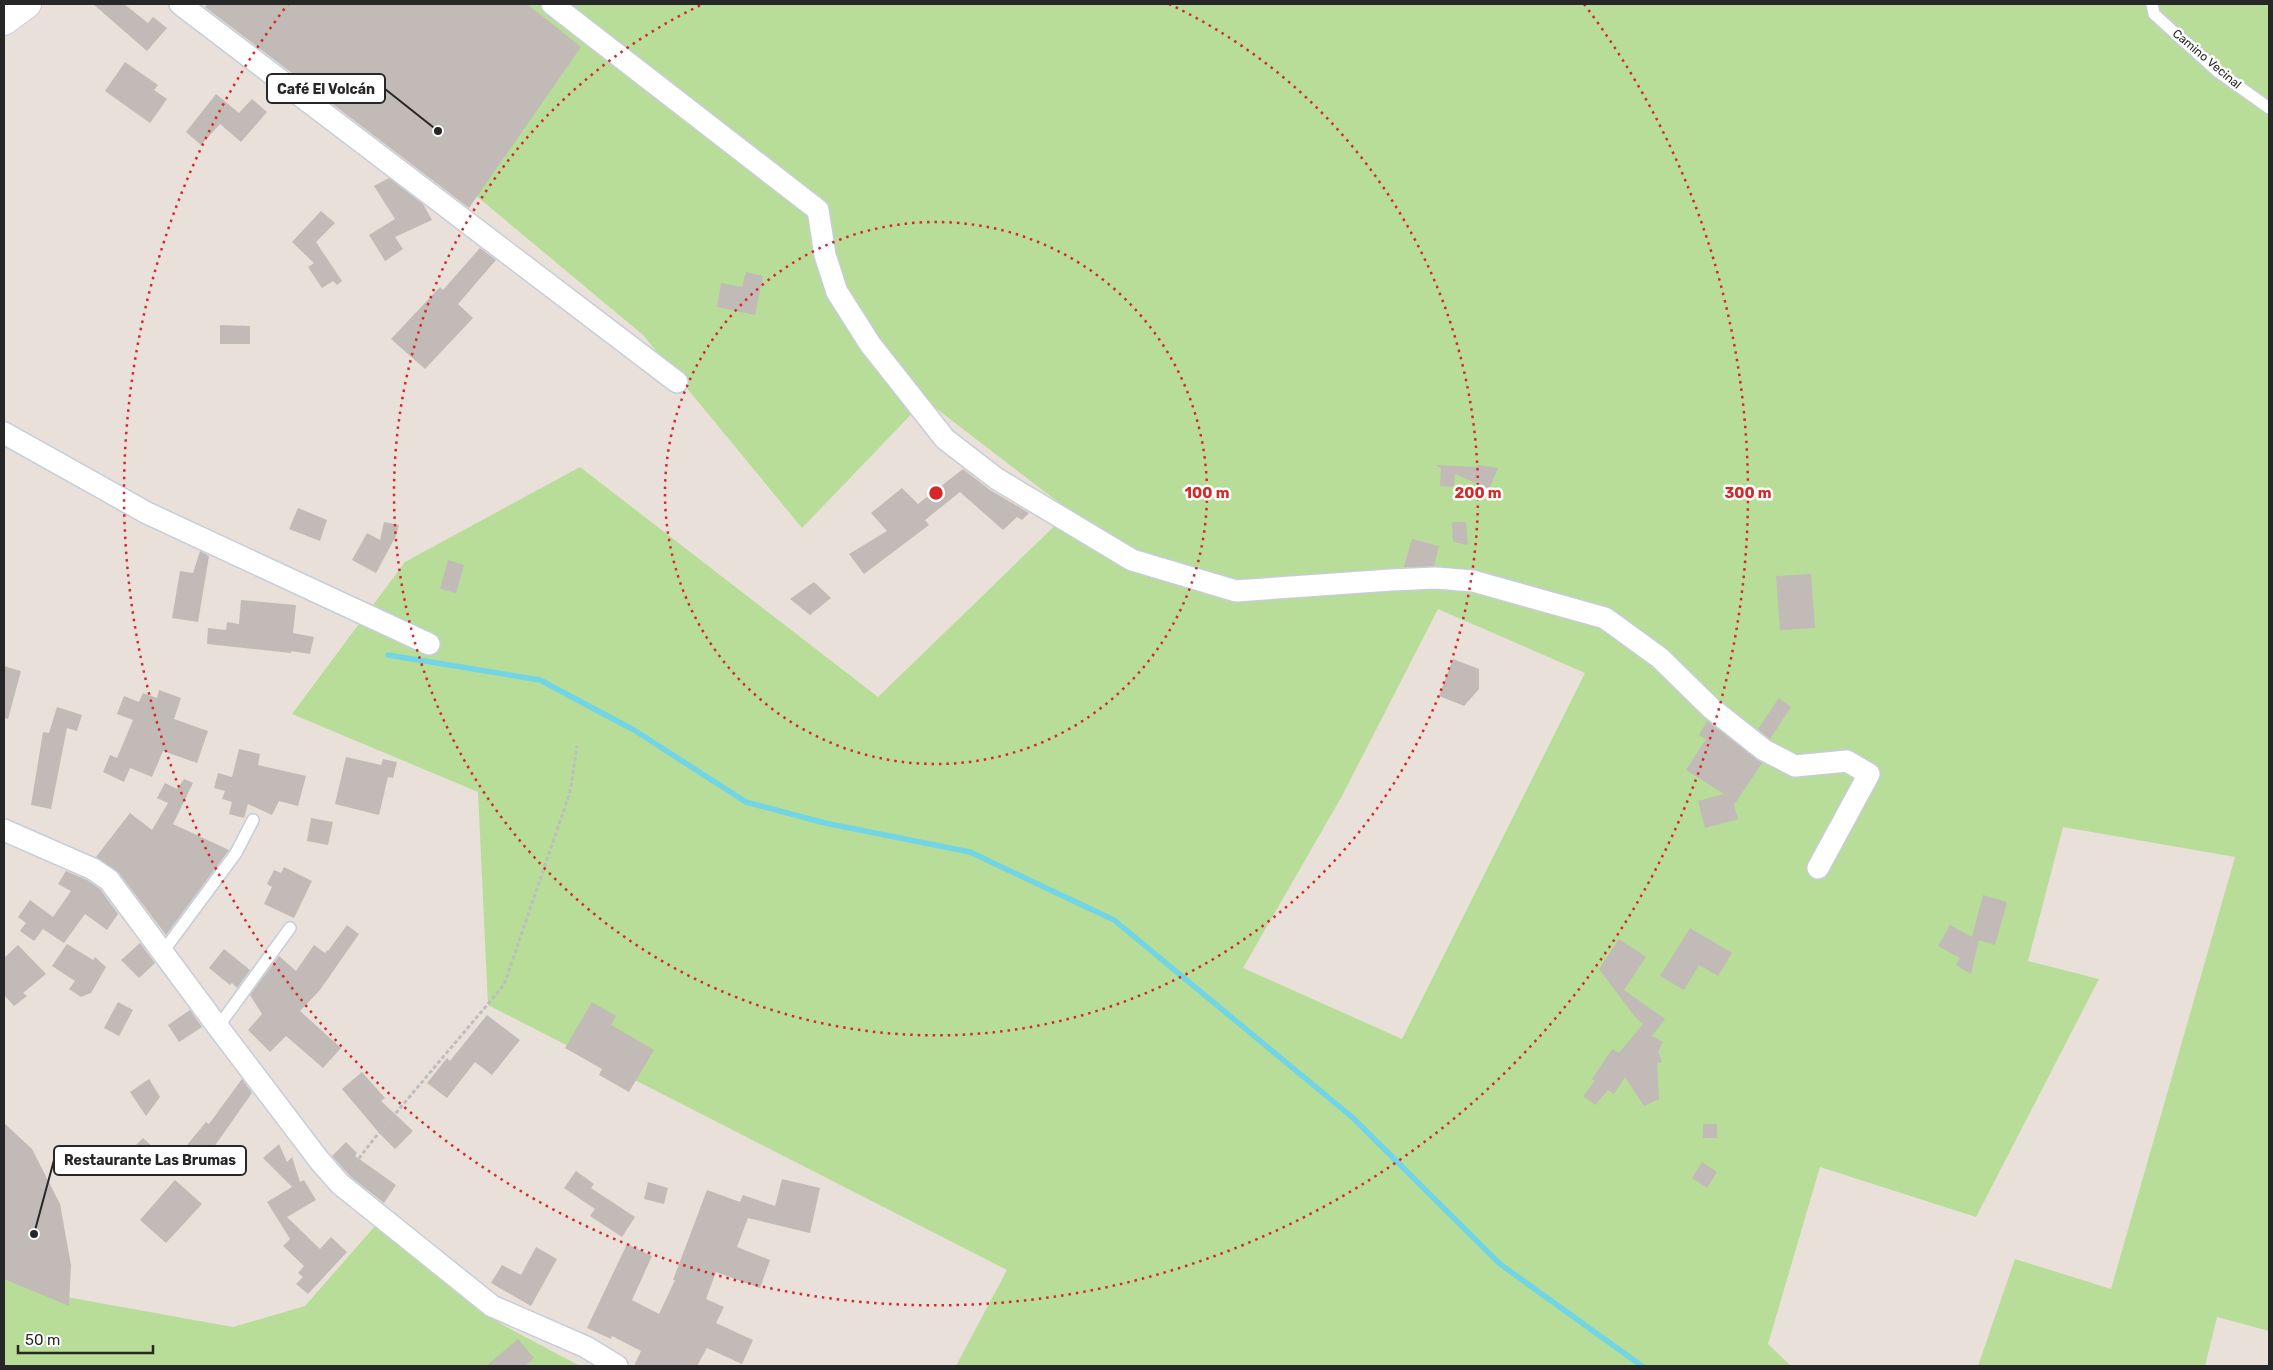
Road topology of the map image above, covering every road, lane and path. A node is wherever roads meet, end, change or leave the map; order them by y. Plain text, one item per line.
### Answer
1 (180, 4) edge
2 (552, 4) edge
3 (2152, 4) edge
4 (2269, 108) edge
5 (677, 382) dead end
6 (4, 433) edge
7 (429, 644) dead end
8 (577, 746) dead end
9 (253, 820) dead end
10 (4, 830) edge
11 (1818, 868) dead end
12 (290, 928) dead end
13 (162, 953) junction
14 (218, 1027) junction
15 (340, 1184) junction
16 (617, 1366) edge

1 - 5 street
2 - 11 street
3 - 4 lane, Camino Vecinal
6 - 7 street
8 - 15 path
9 - 13 lane
10 - 13 street
12 - 14 lane
13 - 14 street
14 - 15 street
15 - 16 street

